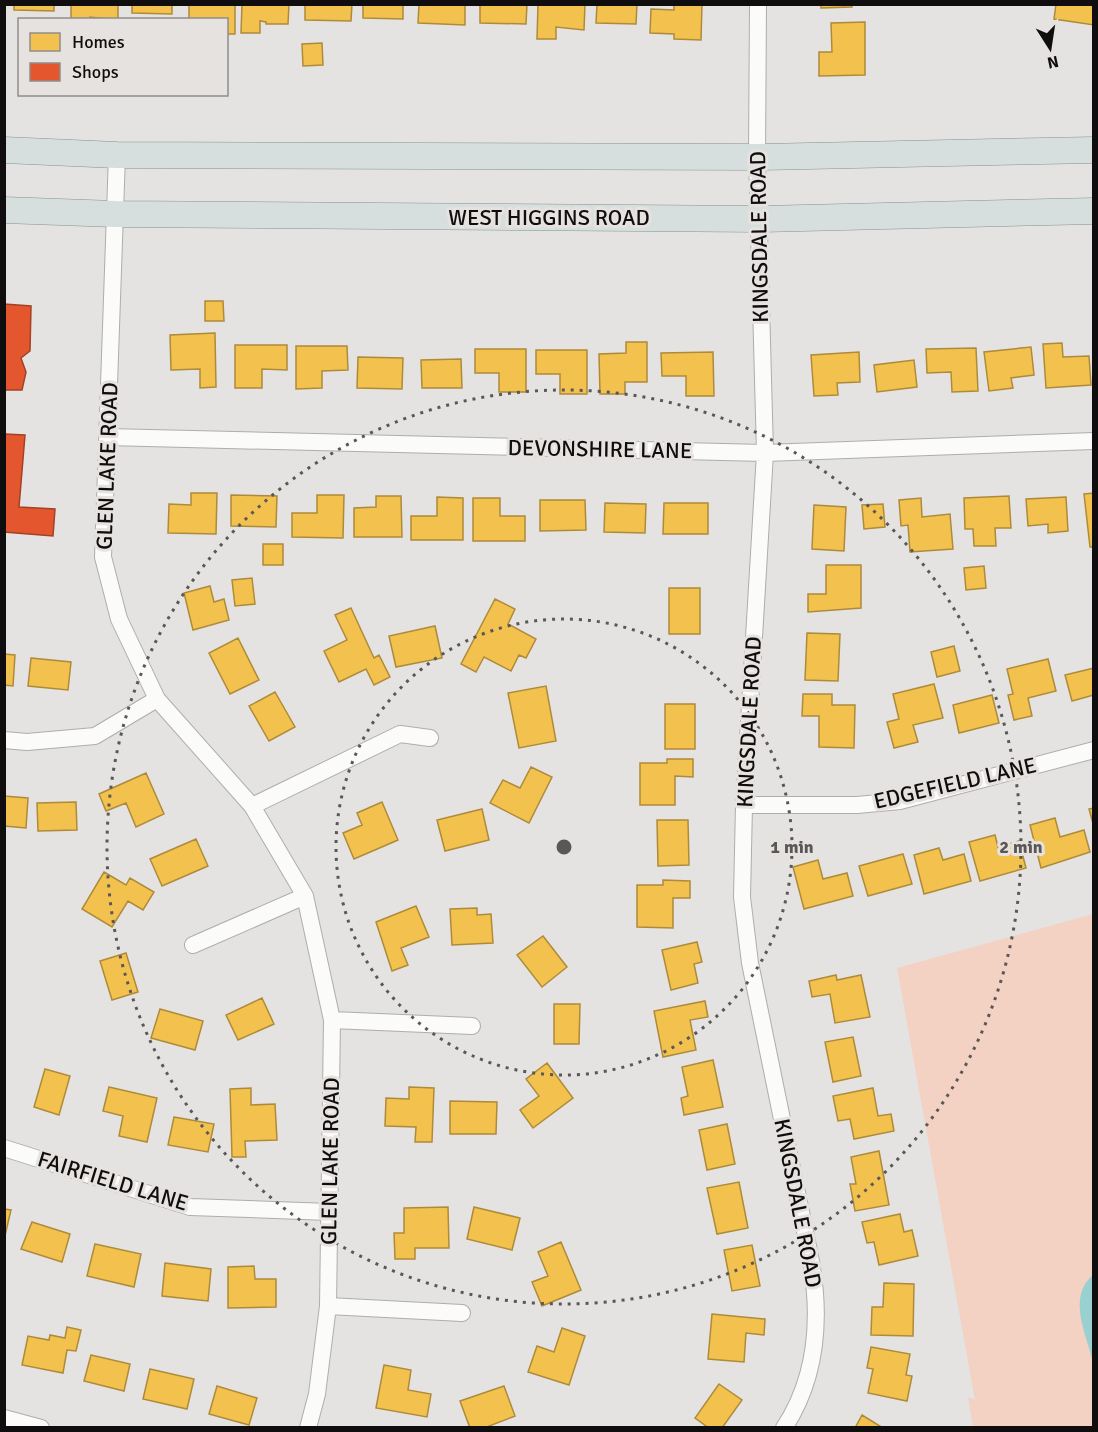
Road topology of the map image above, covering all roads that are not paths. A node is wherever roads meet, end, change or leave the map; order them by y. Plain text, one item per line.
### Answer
1 (758, 4) edge
2 (4, 150) edge
3 (1094, 150) edge
4 (117, 154) junction
5 (757, 157) junction
6 (4, 210) edge
7 (1094, 211) edge
8 (115, 214) junction
9 (759, 219) junction
10 (107, 437) junction
11 (1094, 441) edge
12 (765, 453) junction
13 (158, 699) junction
14 (430, 738) dead end
15 (4, 740) edge
16 (1094, 750) edge
17 (744, 805) junction
18 (252, 806) junction
19 (305, 896) junction
20 (193, 945) dead end
21 (332, 1020) junction
22 (472, 1026) dead end
23 (4, 1148) edge
24 (330, 1212) junction
25 (328, 1306) junction
26 (462, 1313) dead end
27 (4, 1418) edge
28 (41, 1428) edge
29 (308, 1428) edge
30 (784, 1428) edge

1 - 5 street, KINGSDALE ROAD
2 - 4 main road
3 - 5 main road
4 - 5 main road
4 - 8 street, GLEN LAKE ROAD
5 - 9 street, KINGSDALE ROAD
6 - 8 main road, WEST HIGGINS ROAD
7 - 9 main road, WEST HIGGINS ROAD
8 - 9 main road, WEST HIGGINS ROAD
8 - 10 street, GLEN LAKE ROAD
9 - 12 street, KINGSDALE ROAD
10 - 12 street, DEVONSHIRE LANE
10 - 13 street, GLEN LAKE ROAD
11 - 12 street, DEVONSHIRE LANE
12 - 17 street, KINGSDALE ROAD
13 - 15 street
13 - 18 street, GLEN LAKE ROAD
14 - 18 street
16 - 17 street, EDGEFIELD LANE
17 - 30 street, KINGSDALE ROAD
18 - 19 street, GLEN LAKE ROAD
19 - 20 street
19 - 21 street, GLEN LAKE ROAD
21 - 22 street
21 - 24 street, GLEN LAKE ROAD
23 - 24 street, FAIRFIELD LANE
24 - 25 street, GLEN LAKE ROAD
25 - 26 street
25 - 29 street, GLEN LAKE ROAD
27 - 28 street

